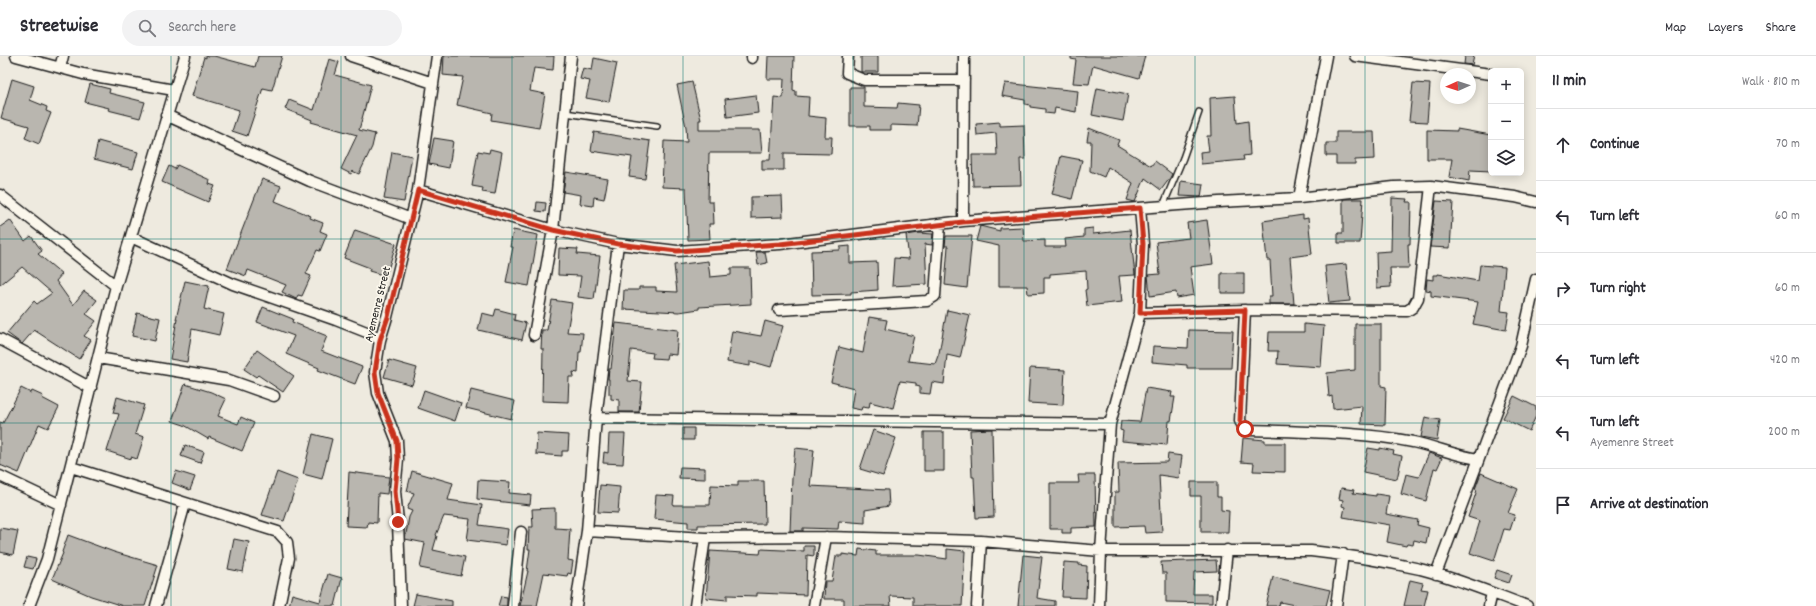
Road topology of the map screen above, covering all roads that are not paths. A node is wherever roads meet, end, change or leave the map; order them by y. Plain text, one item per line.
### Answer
1 (16, 56) edge
2 (63, 56) edge
3 (185, 56) edge
4 (351, 56) edge
5 (437, 56) edge
6 (571, 56) edge
7 (848, 56) edge
8 (964, 56) edge
9 (1326, 56) edge
10 (1356, 56) edge
11 (60, 68) junction
12 (1488, 74) edge
13 (964, 80) junction
14 (433, 83) junction
15 (174, 90) junction
16 (1199, 112) dead end
17 (565, 113) junction
18 (166, 115) junction
19 (657, 126) dead end
20 (1432, 186) junction
21 (418, 190) junction
22 (0, 195) edge
23 (1299, 198) junction
24 (1536, 202) edge
25 (1163, 206) junction
26 (1140, 208) junction
27 (411, 219) junction
28 (963, 222) junction
29 (940, 224) junction
30 (553, 230) junction
31 (131, 237) junction
32 (618, 244) junction
33 (1536, 279) edge
34 (116, 286) junction
35 (779, 310) dead end
36 (1245, 310) junction
37 (1140, 313) junction
38 (534, 334) dead end
39 (0, 339) edge
40 (380, 340) junction
41 (98, 358) junction
42 (91, 388) junction
43 (274, 396) dead end
44 (596, 418) junction
45 (1110, 424) junction
46 (1478, 459) junction
47 (70, 467) junction
48 (0, 476) edge
49 (185, 504) junction
50 (61, 505) junction
51 (587, 531) junction
52 (520, 532) dead end
53 (826, 537) junction
54 (705, 538) junction
55 (981, 541) junction
56 (1227, 550) junction
57 (1101, 551) junction
58 (1343, 554) junction
59 (1436, 574) junction
60 (1492, 593) junction
61 (29, 606) edge
62 (156, 606) edge
63 (279, 606) edge
64 (401, 606) edge
65 (513, 606) edge
66 (576, 606) edge
67 (695, 606) edge
68 (814, 606) edge
69 (977, 606) edge
70 (1099, 606) edge
71 (1221, 606) edge
72 (1336, 606) edge
73 (1489, 606) edge
74 (1527, 606) edge

1 - 11 street
2 - 11 street
3 - 15 street
4 - 14 street
5 - 14 street, Ayemenre Street
6 - 17 street
7 - 13 street
8 - 13 street
9 - 23 street
10 - 12 street
11 - 15 street
13 - 28 street
14 - 21 street, Ayemenre Street
15 - 18 street
16 - 25 lane
17 - 19 lane
17 - 30 street
18 - 27 street
18 - 31 street
20 - 23 street
20 - 24 street
20 - 36 street
21 - 27 street, Ayemenre Street
21 - 30 street
22 - 34 street
23 - 25 street
25 - 26 street
26 - 28 street
26 - 37 street
27 - 40 street, Ayemenre Street
28 - 29 street
29 - 32 street
29 - 35 street
30 - 32 street
30 - 38 street
31 - 34 street
31 - 40 street
32 - 44 street
33 - 46 street
34 - 41 street
36 - 37 street
36 - 46 street
37 - 45 street
39 - 42 street
40 - 64 street, Ayemenre Street
41 - 42 street
41 - 43 street
42 - 47 street
44 - 45 street
44 - 51 street
45 - 57 street
46 - 59 street
47 - 49 street
47 - 50 street
48 - 50 street
49 - 62 street
49 - 63 street
50 - 61 street
51 - 54 street
51 - 66 street
52 - 65 street
53 - 54 street
53 - 55 street
53 - 68 street
54 - 67 street
55 - 57 street
55 - 69 street
56 - 57 street
56 - 58 street
56 - 71 street
57 - 70 street
58 - 59 street
58 - 72 street
59 - 60 street
60 - 73 street
60 - 74 street

